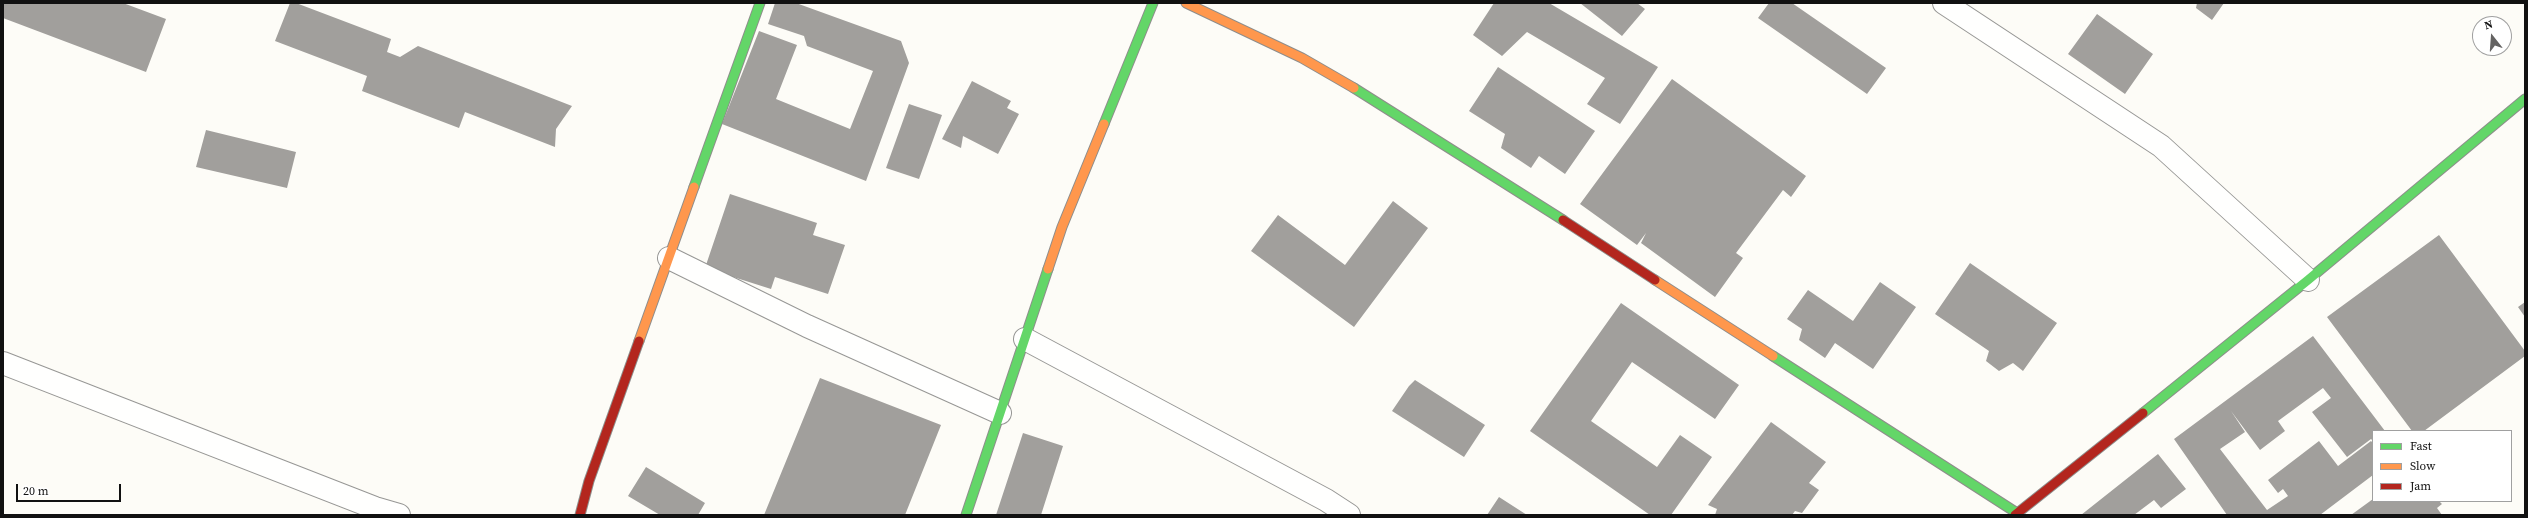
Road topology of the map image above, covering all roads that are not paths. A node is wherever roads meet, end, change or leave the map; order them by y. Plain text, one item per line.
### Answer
1 (760, 3) edge
2 (1153, 3) edge
3 (1186, 3) edge
4 (1944, 3) edge
5 (2525, 99) edge
6 (669, 258) junction
7 (2308, 280) junction
8 (1025, 339) junction
9 (3, 363) edge
10 (1000, 413) junction
11 (2016, 514) edge
12 (399, 515) edge
13 (580, 515) edge
14 (966, 515) edge
15 (1350, 515) edge

1 - 6 street
2 - 8 street
3 - 11 street
4 - 7 street
5 - 7 street
6 - 10 street
6 - 13 street
7 - 11 street
8 - 10 street
8 - 15 street
9 - 12 street
10 - 14 street

